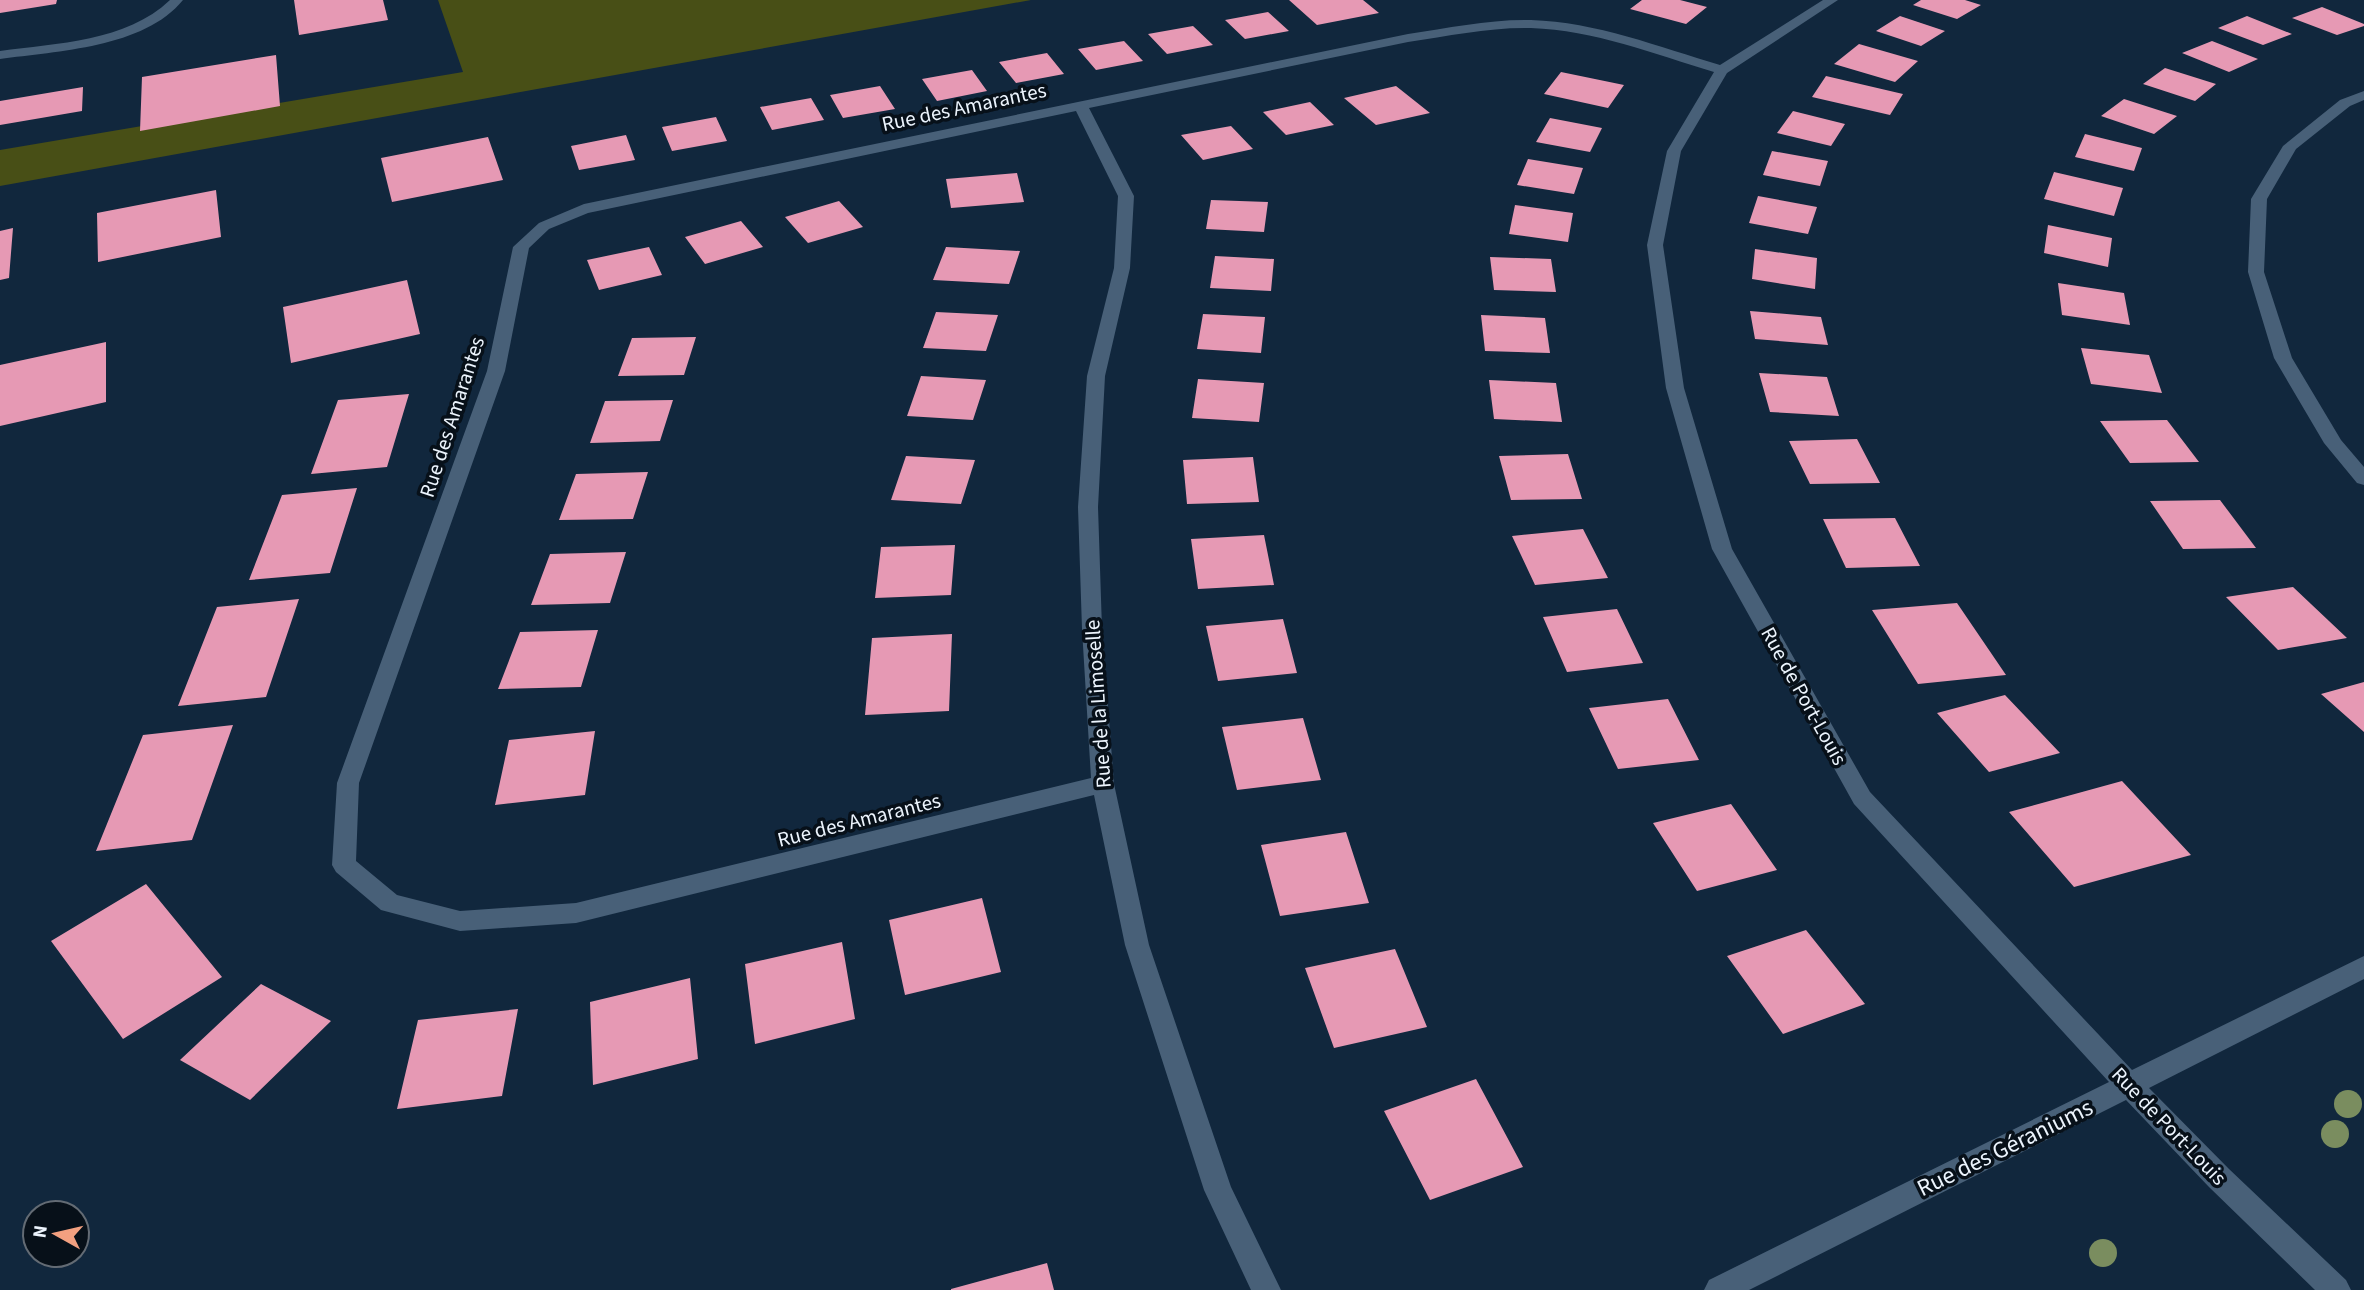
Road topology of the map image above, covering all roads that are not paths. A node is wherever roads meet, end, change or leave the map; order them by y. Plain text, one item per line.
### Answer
1 (177, 0) edge
2 (1832, 0) edge
3 (0, 55) edge
4 (1722, 70) junction
5 (2364, 94) edge
6 (1081, 106) junction
7 (2364, 479) edge
8 (1103, 784) junction
9 (2364, 967) edge
10 (2130, 1086) junction
11 (1266, 1290) edge
12 (1719, 1290) edge
13 (2336, 1290) edge

1 - 3 street
2 - 4 street, Rue de Port-Louis
4 - 6 street, Rue des Amarantes
4 - 10 street, Rue de Port-Louis
5 - 7 street
6 - 8 street, Rue de la Limoselle
6 - 8 street, Rue des Amarantes
8 - 11 street, Rue de la Limoselle
9 - 10 street, Rue des Géraniums
10 - 12 street, Rue des Géraniums
10 - 13 street, Rue de Port-Louis

